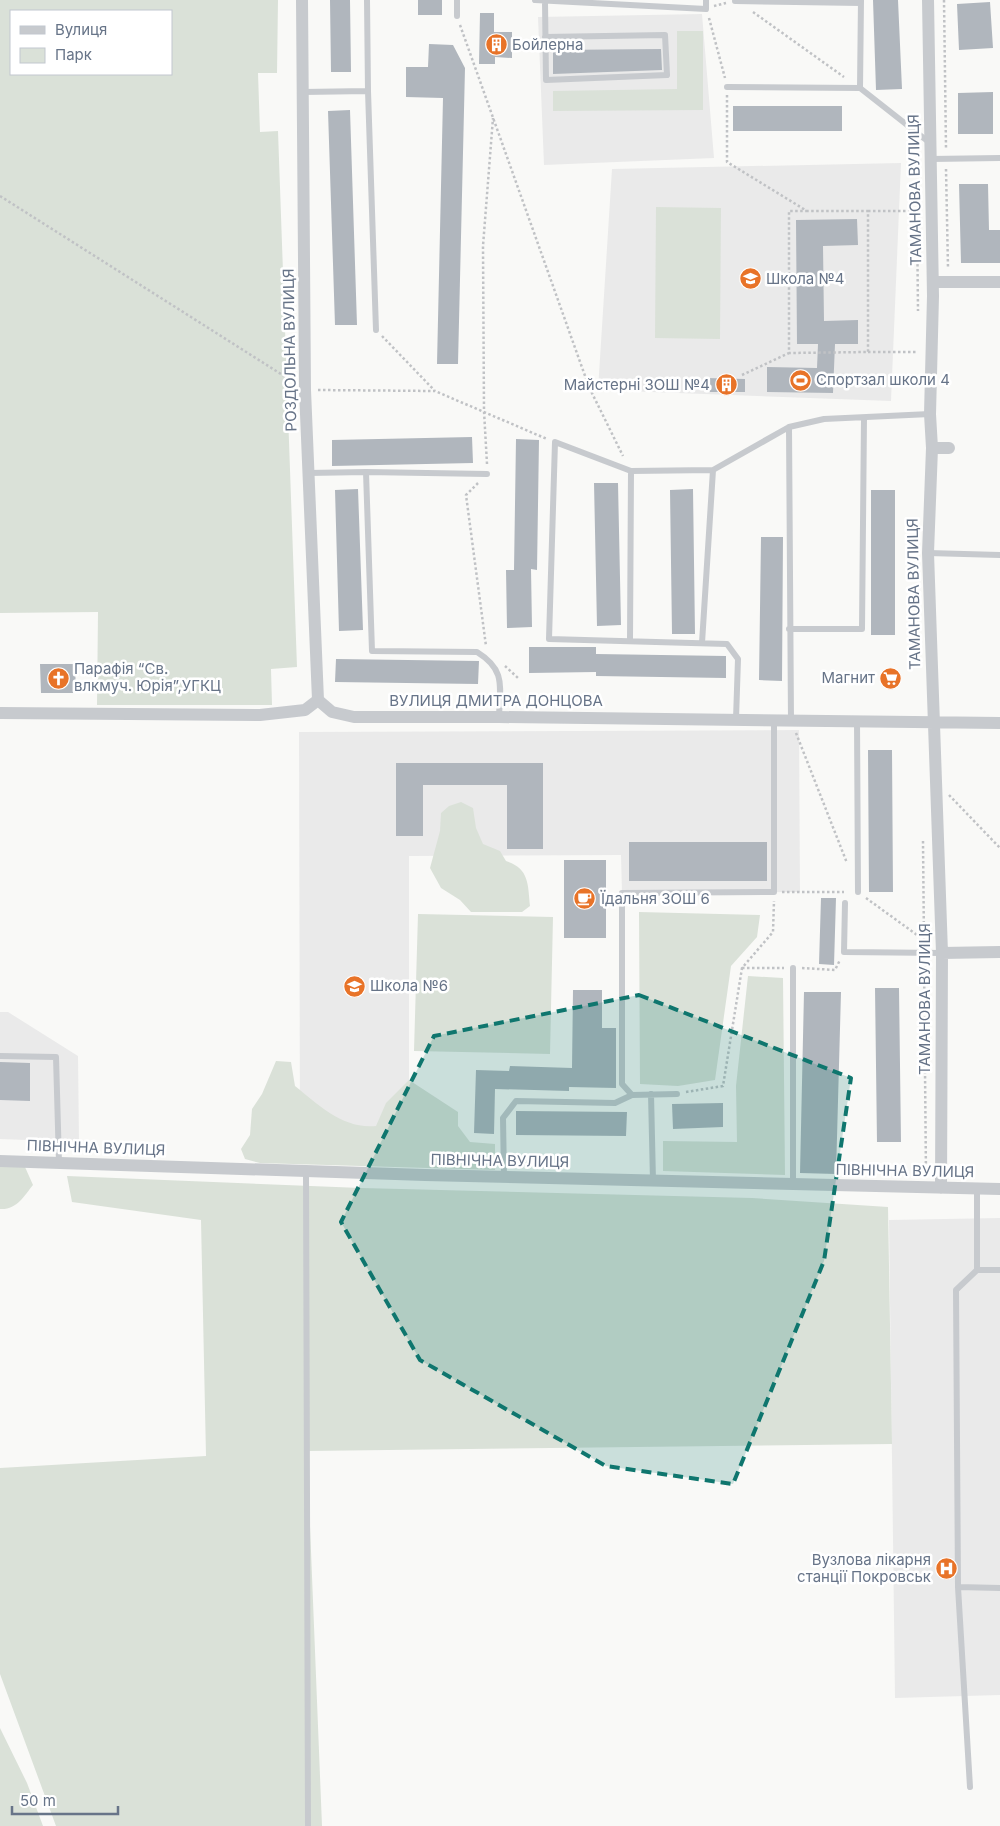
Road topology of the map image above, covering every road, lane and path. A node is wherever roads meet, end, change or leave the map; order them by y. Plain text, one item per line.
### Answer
1 (302, 0) edge
2 (367, 0) edge
3 (457, 0) edge
4 (535, 0) edge
5 (706, 0) edge
6 (928, 0) edge
7 (944, 0) edge
8 (736, 1) edge
9 (861, 1) edge
10 (545, 2) junction
11 (706, 9) junction
12 (457, 16) joint
13 (545, 37) junction
14 (727, 87) junction
15 (860, 88) junction
16 (368, 91) junction
17 (301, 92) junction
18 (494, 118) junction
19 (930, 144) junction
20 (946, 158) junction
21 (1000, 158) edge
22 (931, 159) junction
23 (0, 196) edge
24 (807, 211) junction
25 (868, 211) junction
26 (917, 211) dead end
27 (933, 282) junction
28 (948, 282) junction
29 (1000, 282) edge
30 (376, 330) joint
31 (868, 352) junction
32 (918, 352) dead end
33 (790, 353) junction
34 (742, 375) dead end
35 (306, 390) junction
36 (434, 391) junction
37 (484, 411) junction
38 (930, 414) junction
39 (864, 418) junction
40 (789, 427) junction
41 (555, 442) junction
42 (932, 448) junction
43 (949, 448) dead end
44 (713, 470) junction
45 (631, 471) junction
46 (366, 472) junction
47 (308, 473) junction
48 (487, 474) junction
49 (928, 553) junction
50 (1000, 555) edge
51 (789, 629) junction
52 (630, 641) junction
53 (702, 643) junction
54 (487, 648) dead end
55 (499, 660) dead end
56 (518, 678) dead end
57 (318, 700) junction
58 (0, 713) edge
59 (499, 716) junction
60 (736, 720) junction
61 (774, 720) junction
62 (791, 720) junction
63 (858, 721) junction
64 (933, 722) junction
65 (1000, 723) edge
66 (935, 780) junction
67 (1000, 848) edge
68 (848, 865) dead end
69 (774, 892) junction
70 (858, 892) junction
71 (845, 903) dead end
72 (924, 940) dead end
73 (1000, 952) edge
74 (942, 953) junction
75 (793, 968) dead end
76 (0, 1056) edge
77 (651, 1094) junction
78 (677, 1094) joint
79 (632, 1095) junction
80 (0, 1161) edge
81 (58, 1163) junction
82 (306, 1171) junction
83 (504, 1177) junction
84 (653, 1181) junction
85 (793, 1184) junction
86 (941, 1188) junction
87 (977, 1189) junction
88 (1000, 1190) edge
89 (977, 1270) junction
90 (1000, 1270) edge
91 (958, 1587) junction
92 (1000, 1588) edge
93 (970, 1787) dead end
94 (308, 1826) edge

1 - 17 street, РОЗДОЛЬНА ВУЛИЦЯ
2 - 16 lane
3 - 12 lane
4 - 10 lane
5 - 11 lane
6 - 19 street, ТАМАНОВА ВУЛИЦЯ
7 - 20 path
8 - 9 lane
8 - 11 path
8 - 15 path
9 - 15 lane
10 - 11 lane
10 - 13 lane
11 - 14 path
12 - 18 path
13 - 13 lane
14 - 15 lane
14 - 24 path
15 - 19 lane
16 - 17 lane
16 - 30 lane
17 - 35 street, РОЗДОЛЬНА ВУЛИЦЯ
18 - 37 path
18 - 45 path
19 - 22 street, ТАМАНОВА ВУЛИЦЯ
20 - 21 lane
20 - 22 lane
20 - 28 path
22 - 27 street, ТАМАНОВА ВУЛИЦЯ
23 - 35 path
24 - 25 path
24 - 33 path
25 - 26 path
25 - 31 path
27 - 28 street
27 - 38 street, ТАМАНОВА ВУЛИЦЯ
28 - 29 street
30 - 36 path
31 - 32 path
31 - 33 path
33 - 34 path
35 - 36 path
35 - 47 street, РОЗДОЛЬНА ВУЛИЦЯ
36 - 37 path
37 - 41 path
37 - 48 path
38 - 39 lane
38 - 42 street, ТАМАНОВА ВУЛИЦЯ
39 - 40 lane
39 - 51 lane
40 - 44 lane
40 - 51 lane
41 - 45 lane
41 - 52 lane
42 - 43 street
42 - 49 street, ТАМАНОВА ВУЛИЦЯ
44 - 45 lane
44 - 53 lane
45 - 52 lane
46 - 47 lane
46 - 48 lane
46 - 59 lane
47 - 57 street, РОЗДОЛЬНА ВУЛИЦЯ
48 - 54 path
49 - 50 lane
49 - 64 street, ТАМАНОВА ВУЛИЦЯ
51 - 62 lane
52 - 53 lane
53 - 60 lane
55 - 56 path
57 - 58 street
57 - 59 street, ВУЛИЦЯ ДМИТРА ДОНЦОВА
59 - 60 street, ВУЛИЦЯ ДМИТРА ДОНЦОВА
60 - 61 street, ВУЛИЦЯ ДМИТРА ДОНЦОВА
61 - 62 street, ВУЛИЦЯ ДМИТРА ДОНЦОВА
61 - 69 lane
62 - 63 street, ВУЛИЦЯ ДМИТРА ДОНЦОВА
62 - 68 path
63 - 64 street, ВУЛИЦЯ ДМИТРА ДОНЦОВА
63 - 70 lane
64 - 65 street, ВУЛИЦЯ ДМИТРА ДОНЦОВА
64 - 66 street, ТАМАНОВА ВУЛИЦЯ
66 - 67 path
66 - 74 street, ТАМАНОВА ВУЛИЦЯ
69 - 70 path
69 - 78 path
69 - 79 lane
70 - 72 path
71 - 74 lane
73 - 74 street
74 - 86 street, ТАМАНОВА ВУЛИЦЯ
75 - 85 lane
76 - 81 lane
77 - 78 lane
77 - 79 lane
77 - 84 lane
79 - 83 lane
80 - 81 street, ПІВНІЧНА ВУЛИЦЯ
81 - 82 street, ПІВНІЧНА ВУЛИЦЯ
82 - 83 street, ПІВНІЧНА ВУЛИЦЯ
82 - 94 lane
83 - 84 street, ПІВНІЧНА ВУЛИЦЯ
84 - 85 street, ПІВНІЧНА ВУЛИЦЯ
85 - 86 street, ПІВНІЧНА ВУЛИЦЯ
86 - 87 street, ПІВНІЧНА ВУЛИЦЯ
87 - 88 street, ПІВНІЧНА ВУЛИЦЯ
87 - 89 lane
89 - 90 lane
89 - 91 lane
91 - 92 lane
91 - 93 lane

